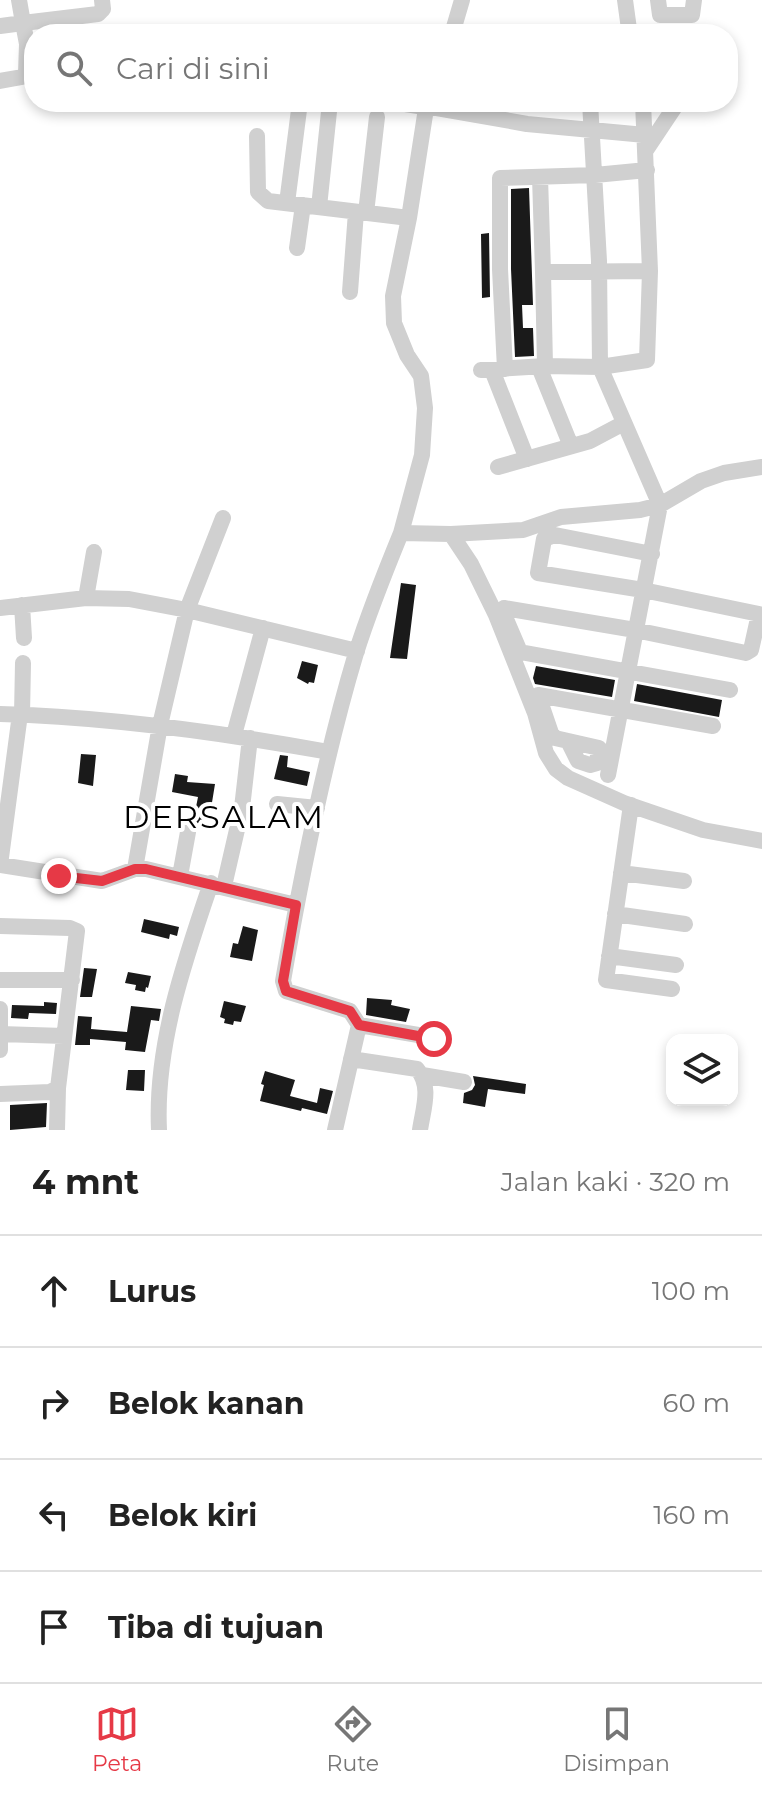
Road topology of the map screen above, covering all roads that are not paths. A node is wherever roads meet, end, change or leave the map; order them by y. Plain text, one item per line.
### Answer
1 (19, 0) edge
2 (102, 0) edge
3 (462, 0) edge
4 (625, 0) edge
5 (658, 0) edge
6 (694, 0) edge
7 (23, 23) junction
8 (455, 24) edge
9 (628, 24) edge
10 (0, 26) edge
11 (24, 28) edge
12 (24, 75) edge
13 (0, 81) edge
14 (300, 112) edge
15 (327, 112) edge
16 (427, 112) edge
17 (464, 112) edge
18 (590, 112) edge
19 (644, 112) edge
20 (670, 112) edge
21 (377, 117) dead end
22 (591, 131) junction
23 (257, 136) dead end
24 (646, 142) junction
25 (647, 170) junction
26 (595, 175) junction
27 (540, 177) junction
28 (303, 205) junction
29 (361, 212) junction
30 (409, 218) junction
31 (297, 248) dead end
32 (650, 271) junction
33 (543, 272) junction
34 (599, 272) junction
35 (350, 292) dead end
36 (542, 366) junction
37 (600, 367) junction
38 (493, 370) junction
39 (624, 423) junction
40 (571, 446) junction
41 (527, 459) junction
42 (498, 467) dead end
43 (762, 467) edge
44 (660, 505) junction
45 (223, 518) dead end
46 (401, 533) junction
47 (451, 534) junction
48 (94, 552) dead end
49 (652, 554) junction
50 (643, 590) junction
51 (86, 598) junction
52 (22, 605) junction
53 (0, 608) edge
54 (187, 610) junction
55 (263, 628) junction
56 (635, 630) junction
57 (24, 638) dead end
58 (357, 651) junction
59 (520, 652) junction
60 (23, 663) dead end
61 (627, 670) junction
62 (730, 690) dead end
63 (538, 695) junction
64 (619, 709) junction
65 (0, 714) edge
66 (21, 714) junction
67 (160, 725) junction
68 (713, 726) dead end
69 (242, 736) junction
70 (568, 741) dead end
71 (329, 752) junction
72 (608, 775) dead end
73 (277, 804) dead end
74 (631, 805) junction
75 (317, 808) junction
76 (188, 832) dead end
77 (762, 841) edge
78 (0, 865) edge
79 (135, 869) junction
80 (621, 873) junction
81 (180, 876) junction
82 (684, 881) dead end
83 (217, 885) junction
84 (296, 905) junction
85 (615, 914) junction
86 (685, 924) dead end
87 (0, 926) edge
88 (609, 956) junction
89 (676, 965) dead end
90 (0, 980) edge
91 (72, 980) junction
92 (672, 989) dead end
93 (0, 1009) edge
94 (359, 1025) junction
95 (0, 1034) edge
96 (64, 1036) junction
97 (442, 1039) dead end
98 (0, 1050) edge
99 (351, 1059) junction
100 (422, 1075) junction
101 (464, 1082) dead end
102 (58, 1088) junction
103 (0, 1094) edge
104 (57, 1130) edge
105 (159, 1130) edge
106 (335, 1130) edge
107 (420, 1130) edge

1 - 7 street
2 - 7 street
3 - 8 street
4 - 9 street
5 - 6 street
7 - 10 street
7 - 11 street
12 - 13 street
14 - 28 street
15 - 28 street
16 - 30 street
17 - 22 street
18 - 22 street
19 - 24 street
20 - 24 street
21 - 29 street
22 - 24 street
22 - 26 street
23 - 28 street
24 - 25 street
25 - 26 street
25 - 32 street
26 - 27 street
26 - 34 street
27 - 33 street
27 - 38 street
28 - 29 street
28 - 31 street
29 - 30 street
29 - 35 street
30 - 46 street
32 - 34 street
32 - 37 street
33 - 34 street
33 - 36 street
34 - 37 street
36 - 37 street
36 - 38 street
36 - 40 street
37 - 39 street
38 - 41 street
39 - 40 street
39 - 44 street
40 - 41 street
41 - 42 street
43 - 44 street
44 - 47 street
44 - 49 street
45 - 54 street
46 - 47 street
46 - 58 street
47 - 74 street
48 - 51 street
49 - 50 street
49 - 50 street
50 - 56 street
50 - 56 street
51 - 52 street
51 - 54 street
52 - 53 street
52 - 57 street
54 - 55 street
54 - 67 street
55 - 58 street
55 - 69 street
56 - 59 street
56 - 61 street
58 - 71 street
59 - 61 street
59 - 63 street
60 - 66 street
61 - 62 street
61 - 64 street
63 - 64 street
63 - 70 street
64 - 68 street
64 - 72 street
65 - 66 street
66 - 67 street
66 - 78 street
67 - 69 street
67 - 79 street
69 - 71 street
69 - 83 street
71 - 75 street
73 - 75 street
74 - 77 street
74 - 80 street
75 - 84 street
76 - 81 street
78 - 79 street
79 - 81 street
80 - 82 street
80 - 85 street
81 - 83 street
83 - 84 street
83 - 105 street
84 - 94 street
85 - 86 street
85 - 88 street
87 - 91 street
88 - 89 street
88 - 92 street
90 - 91 street
91 - 96 street
93 - 95 street
94 - 97 street
94 - 99 street
95 - 96 street
95 - 98 street
96 - 102 street
99 - 100 street
99 - 106 street
100 - 101 street
100 - 107 street
102 - 103 street
102 - 104 street

